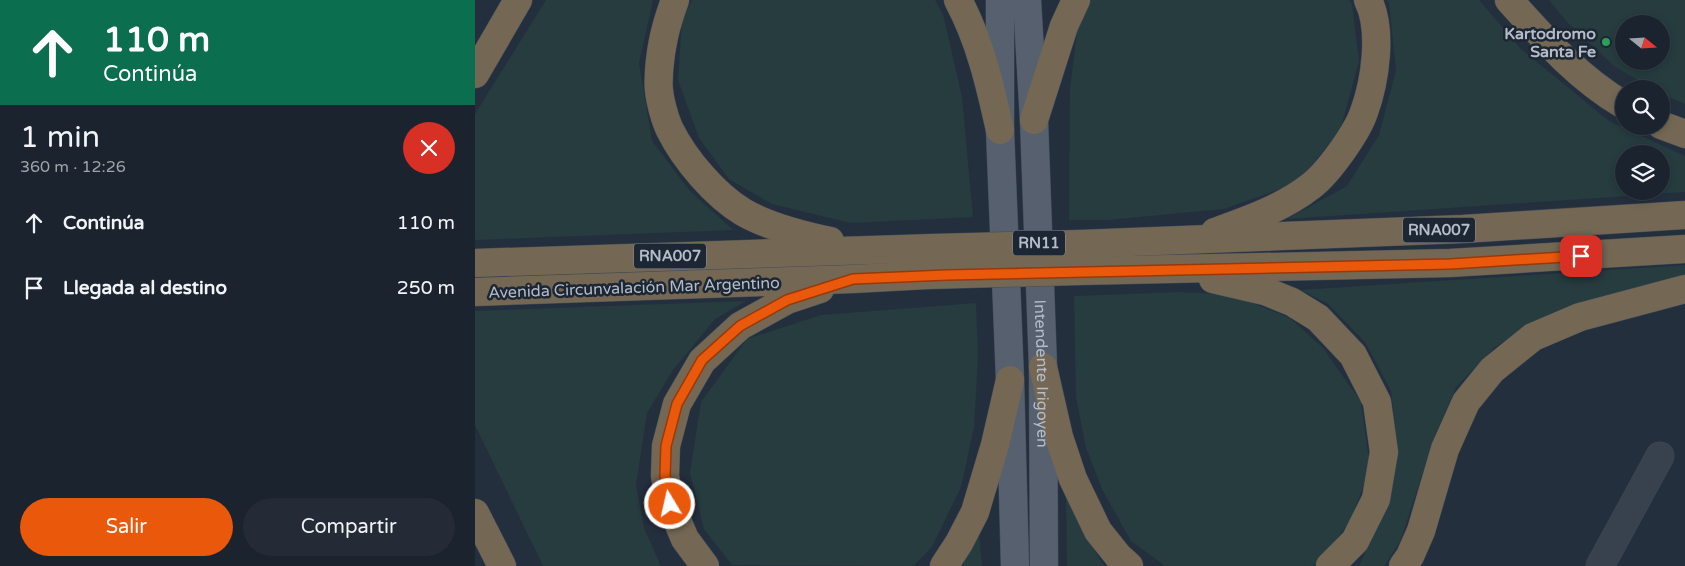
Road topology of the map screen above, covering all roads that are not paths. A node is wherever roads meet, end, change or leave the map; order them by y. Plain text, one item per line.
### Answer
1 (519, 0) edge
2 (675, 0) edge
3 (958, 0) edge
4 (1000, 0) edge
5 (1027, 0) edge
6 (1076, 0) edge
7 (1368, 0) edge
8 (1509, 0) edge
9 (504, 23) junction
10 (475, 46) edge
11 (475, 74) edge
12 (1615, 99) edge
13 (1035, 120) junction
14 (1670, 128) edge
15 (1000, 130) junction
16 (1685, 134) edge
17 (1685, 215) edge
18 (1193, 241) junction
19 (866, 249) junction
20 (1685, 249) edge
21 (475, 263) edge
22 (1175, 270) junction
23 (853, 279) junction
24 (1685, 289) edge
25 (475, 292) edge
26 (1043, 367) junction
27 (1010, 380) junction
28 (1660, 456) dead end
29 (475, 513) edge
30 (502, 566) edge
31 (705, 566) edge
32 (944, 566) edge
33 (1015, 566) edge
34 (1043, 566) edge
35 (1129, 566) edge
36 (1330, 566) edge
37 (1403, 566) edge
38 (1600, 566) edge

1 - 9 highway
2 - 19 highway
3 - 15 highway
4 - 15 main road, Intendente Irigoyen / RN11
5 - 13 main road, Intendente Irigoyen / RN11
6 - 13 highway
7 - 18 highway
8 - 12 highway
9 - 10 street
9 - 11 highway
13 - 26 main road, Intendente Irigoyen / RN11
14 - 16 highway
15 - 27 main road, Intendente Irigoyen / RN11
17 - 18 highway, RNA007
18 - 19 highway, RNA007, bridge
19 - 21 highway, Avenida Circunvalación Mar Argentino / RNA007
20 - 22 highway, RNA007
22 - 23 highway, RNA007, bridge
22 - 36 highway
23 - 25 highway, Avenida Circunvalación Mar Argentino / RNA007
23 - 31 highway
24 - 37 highway
26 - 34 main road, Intendente Irigoyen / RN11
26 - 35 highway
27 - 32 highway
27 - 33 main road, Intendente Irigoyen / RN11
28 - 38 street
29 - 30 highway

